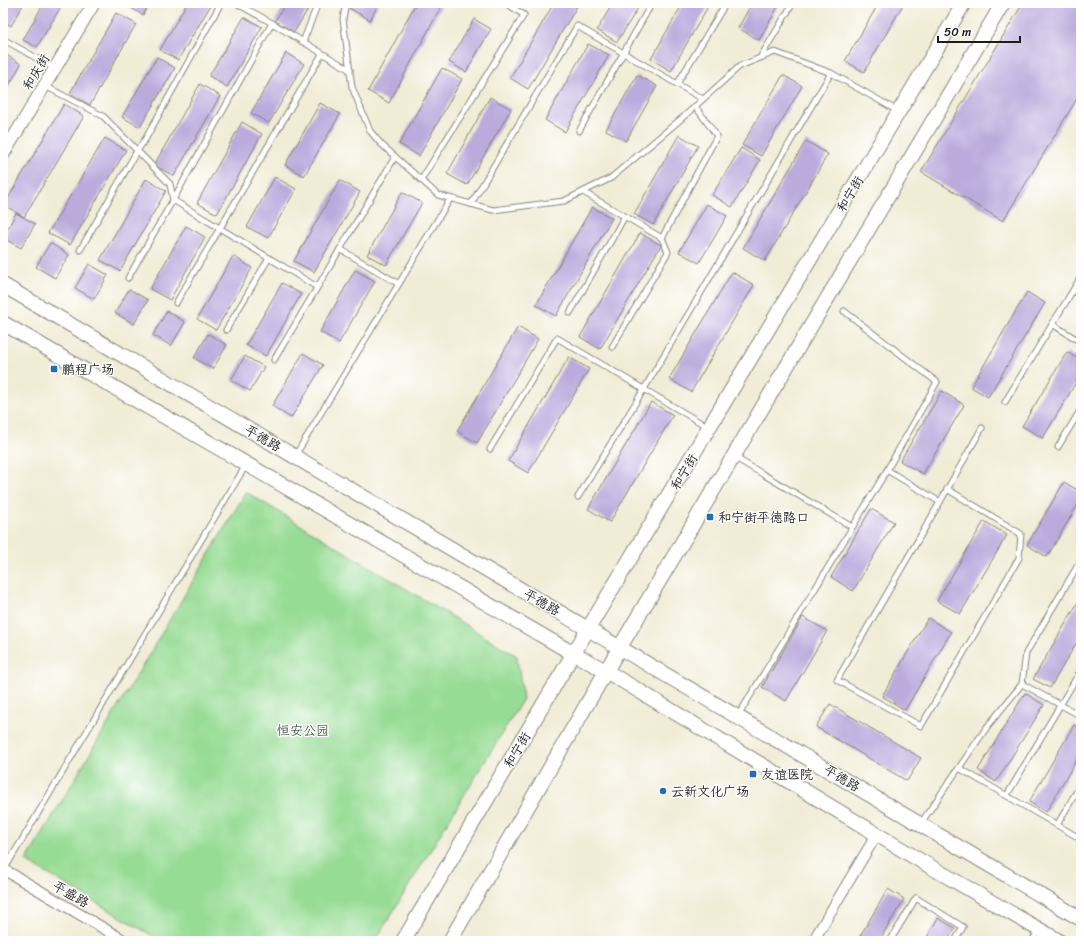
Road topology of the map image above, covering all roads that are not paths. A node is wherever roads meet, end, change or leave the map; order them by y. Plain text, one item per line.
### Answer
1 (94, 3) edge
2 (221, 3) edge
3 (236, 3) edge
4 (318, 3) edge
5 (346, 3) edge
6 (506, 3) edge
7 (652, 3) edge
8 (726, 3) edge
9 (793, 3) edge
10 (964, 3) edge
11 (1004, 3) edge
12 (272, 23) junction
13 (3, 39) edge
14 (303, 42) junction
15 (623, 52) junction
16 (322, 54) junction
17 (760, 58) junction
18 (55, 68) junction
19 (350, 70) junction
20 (831, 73) junction
21 (678, 84) junction
22 (44, 86) junction
23 (703, 99) junction
24 (695, 106) junction
25 (899, 112) junction
26 (579, 131) dead end
27 (137, 151) junction
28 (3, 155) edge
29 (395, 157) junction
30 (421, 180) junction
31 (583, 192) junction
32 (450, 198) junction
33 (173, 200) junction
34 (471, 204) junction
35 (625, 216) junction
36 (219, 228) junction
37 (662, 238) junction
38 (340, 249) junction
39 (80, 250) dead end
40 (269, 258) junction
41 (1081, 276) edge
42 (128, 278) dead end
43 (399, 284) junction
44 (3, 285) edge
45 (317, 287) junction
46 (176, 303) dead end
47 (844, 311) dead end
48 (570, 313) dead end
49 (3, 322) edge
50 (1052, 324) junction
51 (226, 330) dead end
52 (1081, 342) edge
53 (612, 347) dead end
54 (274, 360) dead end
55 (644, 389) junction
56 (1005, 402) dead end
57 (1081, 409) edge
58 (710, 428) junction
59 (982, 428) dead end
60 (1058, 447) dead end
61 (490, 450) dead end
62 (295, 456) junction
63 (734, 457) junction
64 (246, 464) junction
65 (887, 470) junction
66 (947, 489) junction
67 (578, 496) dead end
68 (940, 502) junction
69 (852, 527) junction
70 (1081, 560) edge
71 (1079, 567) edge
72 (588, 629) junction
73 (620, 647) junction
74 (574, 654) junction
75 (1081, 670) edge
76 (606, 672) junction
77 (1022, 684) junction
78 (1061, 706) junction
79 (738, 716) junction
80 (1081, 716) edge
81 (959, 768) junction
82 (1081, 784) edge
83 (1007, 795) junction
84 (921, 824) junction
85 (1057, 825) junction
86 (877, 834) junction
87 (1081, 839) edge
88 (4, 869) edge
89 (1081, 919) edge
90 (1036, 935) edge
91 (125, 941) edge
92 (403, 941) edge
93 (450, 941) edge
94 (813, 941) edge
95 (890, 941) edge
96 (955, 941) edge
97 (1058, 941) edge

1 - 18 street, 和庆街
2 - 27 lane
3 - 12 lane
4 - 14 lane
5 - 19 lane
6 - 30 lane
7 - 15 lane
8 - 21 lane
9 - 17 lane
10 - 25 main road, 和宁街
11 - 63 main road
12 - 14 lane
12 - 33 lane
13 - 18 lane
14 - 16 lane
15 - 21 lane
15 - 26 lane
15 - 34 lane
16 - 19 lane
16 - 36 lane
17 - 20 lane
17 - 23 lane
18 - 22 street, 和庆街
19 - 29 lane
20 - 25 lane
20 - 55 lane
21 - 23 lane
22 - 27 lane
22 - 28 street, 和庆街
23 - 24 lane
24 - 31 lane
24 - 37 lane
25 - 58 main road, 和宁街
27 - 33 lane
27 - 39 lane
29 - 30 lane
29 - 38 lane
30 - 32 lane
31 - 34 lane
31 - 35 lane
32 - 34 lane
32 - 43 lane
33 - 36 lane
33 - 42 lane
35 - 37 lane
35 - 48 lane
36 - 40 lane
36 - 46 lane
37 - 53 lane
38 - 43 lane
38 - 45 lane
40 - 45 lane
40 - 51 lane
41 - 50 lane
43 - 62 lane
44 - 62 main road, 平德路
45 - 54 lane
47 - 65 lane
49 - 64 main road
50 - 52 lane
50 - 56 lane
55 - 58 lane
55 - 61 lane
55 - 67 lane
57 - 60 lane
58 - 72 main road, 和宁街
59 - 66 lane
62 - 72 main road, 平德路
63 - 69 lane
63 - 73 main road
64 - 74 main road
64 - 88 lane
65 - 68 lane
65 - 69 lane
66 - 68 lane
66 - 68 lane
69 - 79 lane
70 - 71 lane
71 - 77 lane
72 - 73 main road, 平德路
72 - 74 main road, 和宁街
73 - 76 main road
73 - 79 main road, 平德路
74 - 76 main road
74 - 92 main road, 和宁街
75 - 78 lane
76 - 86 main road
76 - 93 main road
77 - 78 lane
77 - 81 lane
78 - 80 lane
78 - 83 lane
79 - 84 main road, 平德路
81 - 83 lane
81 - 84 lane
82 - 85 lane
83 - 85 lane
84 - 89 main road, 平德路
85 - 87 lane
86 - 90 main road
86 - 94 street
88 - 91 street, 平盛路
90 - 97 main road
95 - 96 lane

